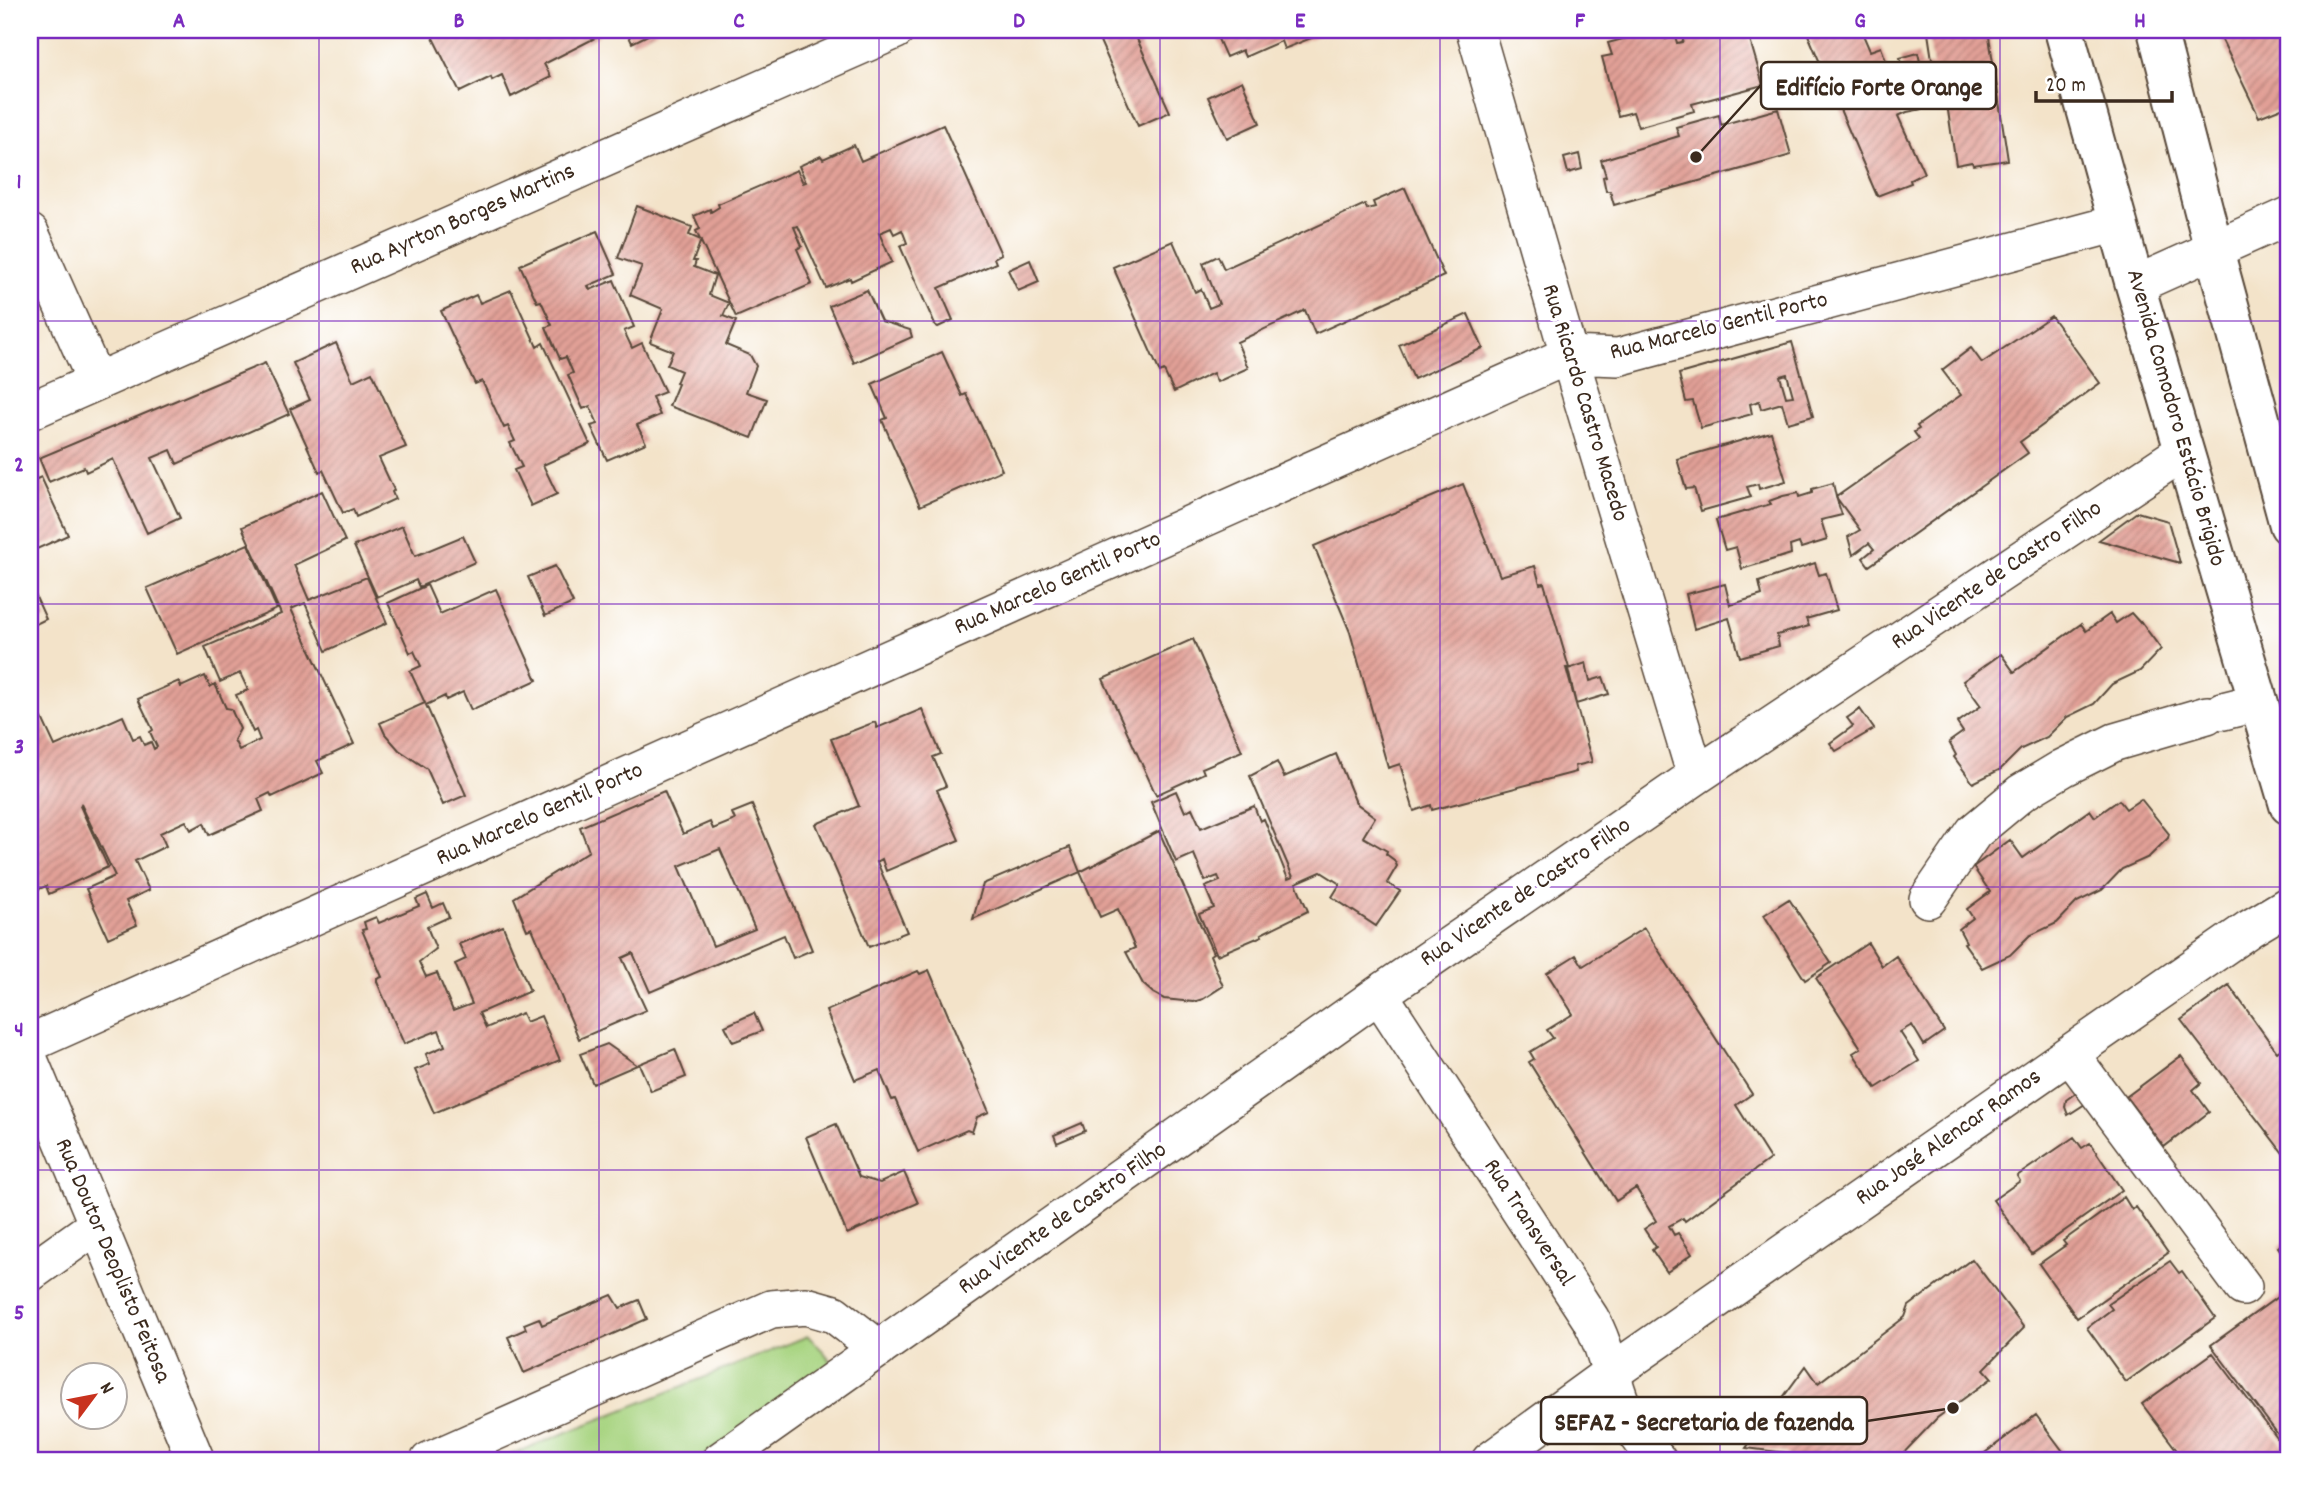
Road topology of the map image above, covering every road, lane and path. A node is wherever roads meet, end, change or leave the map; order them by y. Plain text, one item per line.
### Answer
1 (896, 30) edge
2 (1475, 30) edge
3 (2064, 30) edge
4 (2158, 30) edge
5 (2289, 216) edge
6 (2118, 223) junction
7 (30, 233) edge
8 (2214, 250) junction
9 (2135, 285) junction
10 (1569, 355) junction
11 (96, 381) junction
12 (30, 411) edge
13 (2184, 451) junction
14 (2289, 524) edge
15 (2230, 709) junction
16 (1696, 776) junction
17 (2289, 806) edge
18 (1928, 898) dead end
19 (2289, 905) edge
20 (1379, 994) junction
21 (30, 1044) edge
22 (2070, 1054) junction
23 (30, 1062) edge
24 (97, 1225) junction
25 (30, 1273) edge
26 (2242, 1287) dead end
27 (879, 1349) junction
28 (1611, 1373) junction
29 (196, 1461) edge
30 (429, 1461) edge
31 (720, 1461) edge
32 (1490, 1461) edge
33 (1658, 1461) edge

1 - 11 street, Rua Ayrton Borges Martins
2 - 10 street, Rua Ricardo Castro Macedo
3 - 6 main road, Avenida Comodoro Estácio Brigido
4 - 8 main road
5 - 8 street
6 - 9 main road, Avenida Comodoro Estácio Brigido
6 - 10 street, Rua Marcelo Gentil Porto
7 - 11 street
8 - 9 street
8 - 14 main road
9 - 13 main road, Avenida Comodoro Estácio Brigido
10 - 16 street, Rua Ricardo Castro Macedo
10 - 21 street, Rua Marcelo Gentil Porto
11 - 12 street, Rua Ayrton Borges Martins
13 - 15 main road, Avenida Comodoro Estácio Brigido
13 - 16 street, Rua Vicente de Castro Filho
15 - 17 main road, Avenida Comodoro Estácio Brigido
15 - 18 street
16 - 20 street, Rua Vicente de Castro Filho
19 - 22 street, Rua José Alencar Ramos
20 - 27 street, Rua Vicente de Castro Filho
20 - 28 street, Rua Transversal
22 - 26 street
22 - 28 street, Rua José Alencar Ramos
23 - 24 street, Rua Doutor Deoplisto Feitosa
24 - 25 street
24 - 29 street, Rua Doutor Deoplisto Feitosa
27 - 30 street
27 - 31 street, Rua Vicente de Castro Filho
28 - 32 street, Rua José Alencar Ramos
28 - 33 street, Rua Transversal

